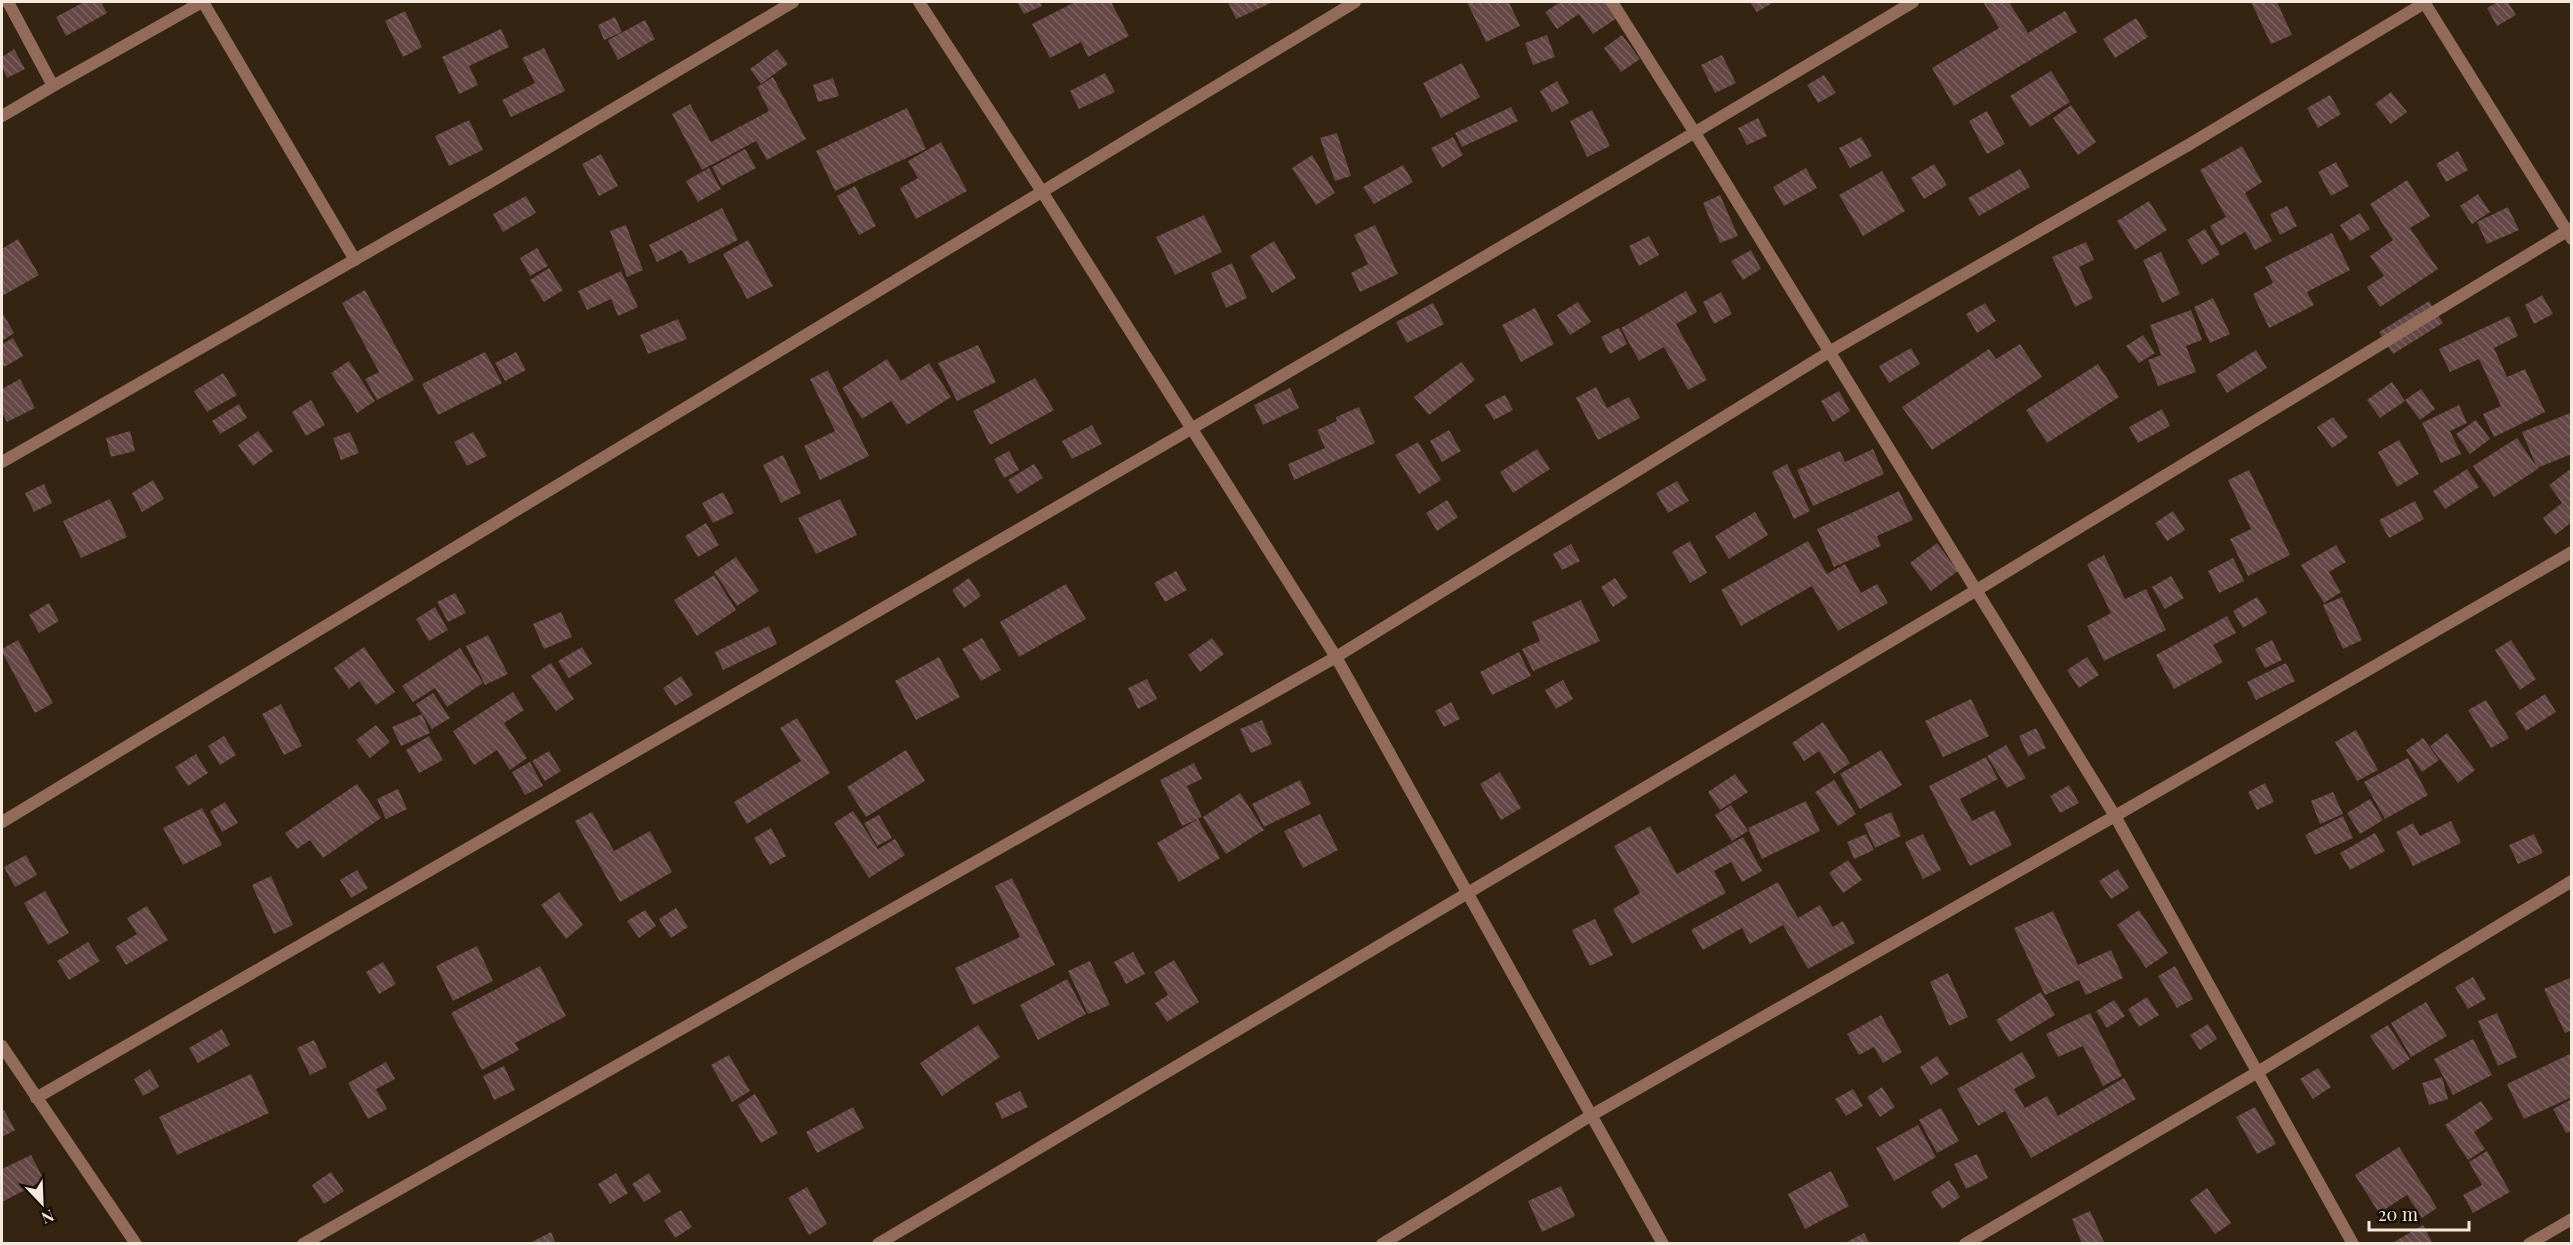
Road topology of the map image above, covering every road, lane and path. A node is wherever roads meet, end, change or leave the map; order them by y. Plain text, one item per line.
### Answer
1 (8, 2) edge
2 (202, 2) edge
3 (793, 2) edge
4 (919, 2) edge
5 (1354, 2) edge
6 (1612, 2) edge
7 (1913, 2) edge
8 (2424, 2) edge
9 (53, 86) junction
10 (2, 116) edge
11 (1695, 133) junction
12 (1041, 190) junction
13 (2570, 233) edge
14 (355, 260) junction
15 (1829, 352) junction
16 (1191, 429) junction
17 (2, 462) edge
18 (2571, 552) edge
19 (1975, 591) junction
20 (1336, 657) junction
21 (2115, 816) junction
22 (2, 822) edge
23 (2571, 881) edge
24 (1467, 894) junction
25 (2, 1046) edge
26 (2256, 1072) junction
27 (36, 1098) junction
28 (1590, 1116) junction
29 (2571, 1219) edge
30 (136, 1244) edge
31 (303, 1244) edge
32 (878, 1244) edge
33 (1382, 1244) edge
34 (1663, 1244) edge
35 (1965, 1244) edge
36 (2353, 1244) edge
37 (2529, 1244) edge

1 - 9 street
2 - 9 street
2 - 14 street
3 - 14 street
4 - 12 street
5 - 12 street
6 - 11 street
7 - 11 street
8 - 13 street
8 - 15 street
9 - 10 street
11 - 15 street
11 - 16 street
12 - 16 street
12 - 22 street
13 - 19 street
14 - 17 street
15 - 19 street
15 - 20 street
16 - 20 street
16 - 27 street
18 - 21 street
19 - 21 street
19 - 24 street
20 - 24 street
20 - 31 street
21 - 26 street
21 - 28 street
23 - 26 street
24 - 28 street
24 - 32 street
25 - 27 street
26 - 35 street
26 - 36 street
27 - 30 street
28 - 33 street
28 - 34 street
29 - 37 street

